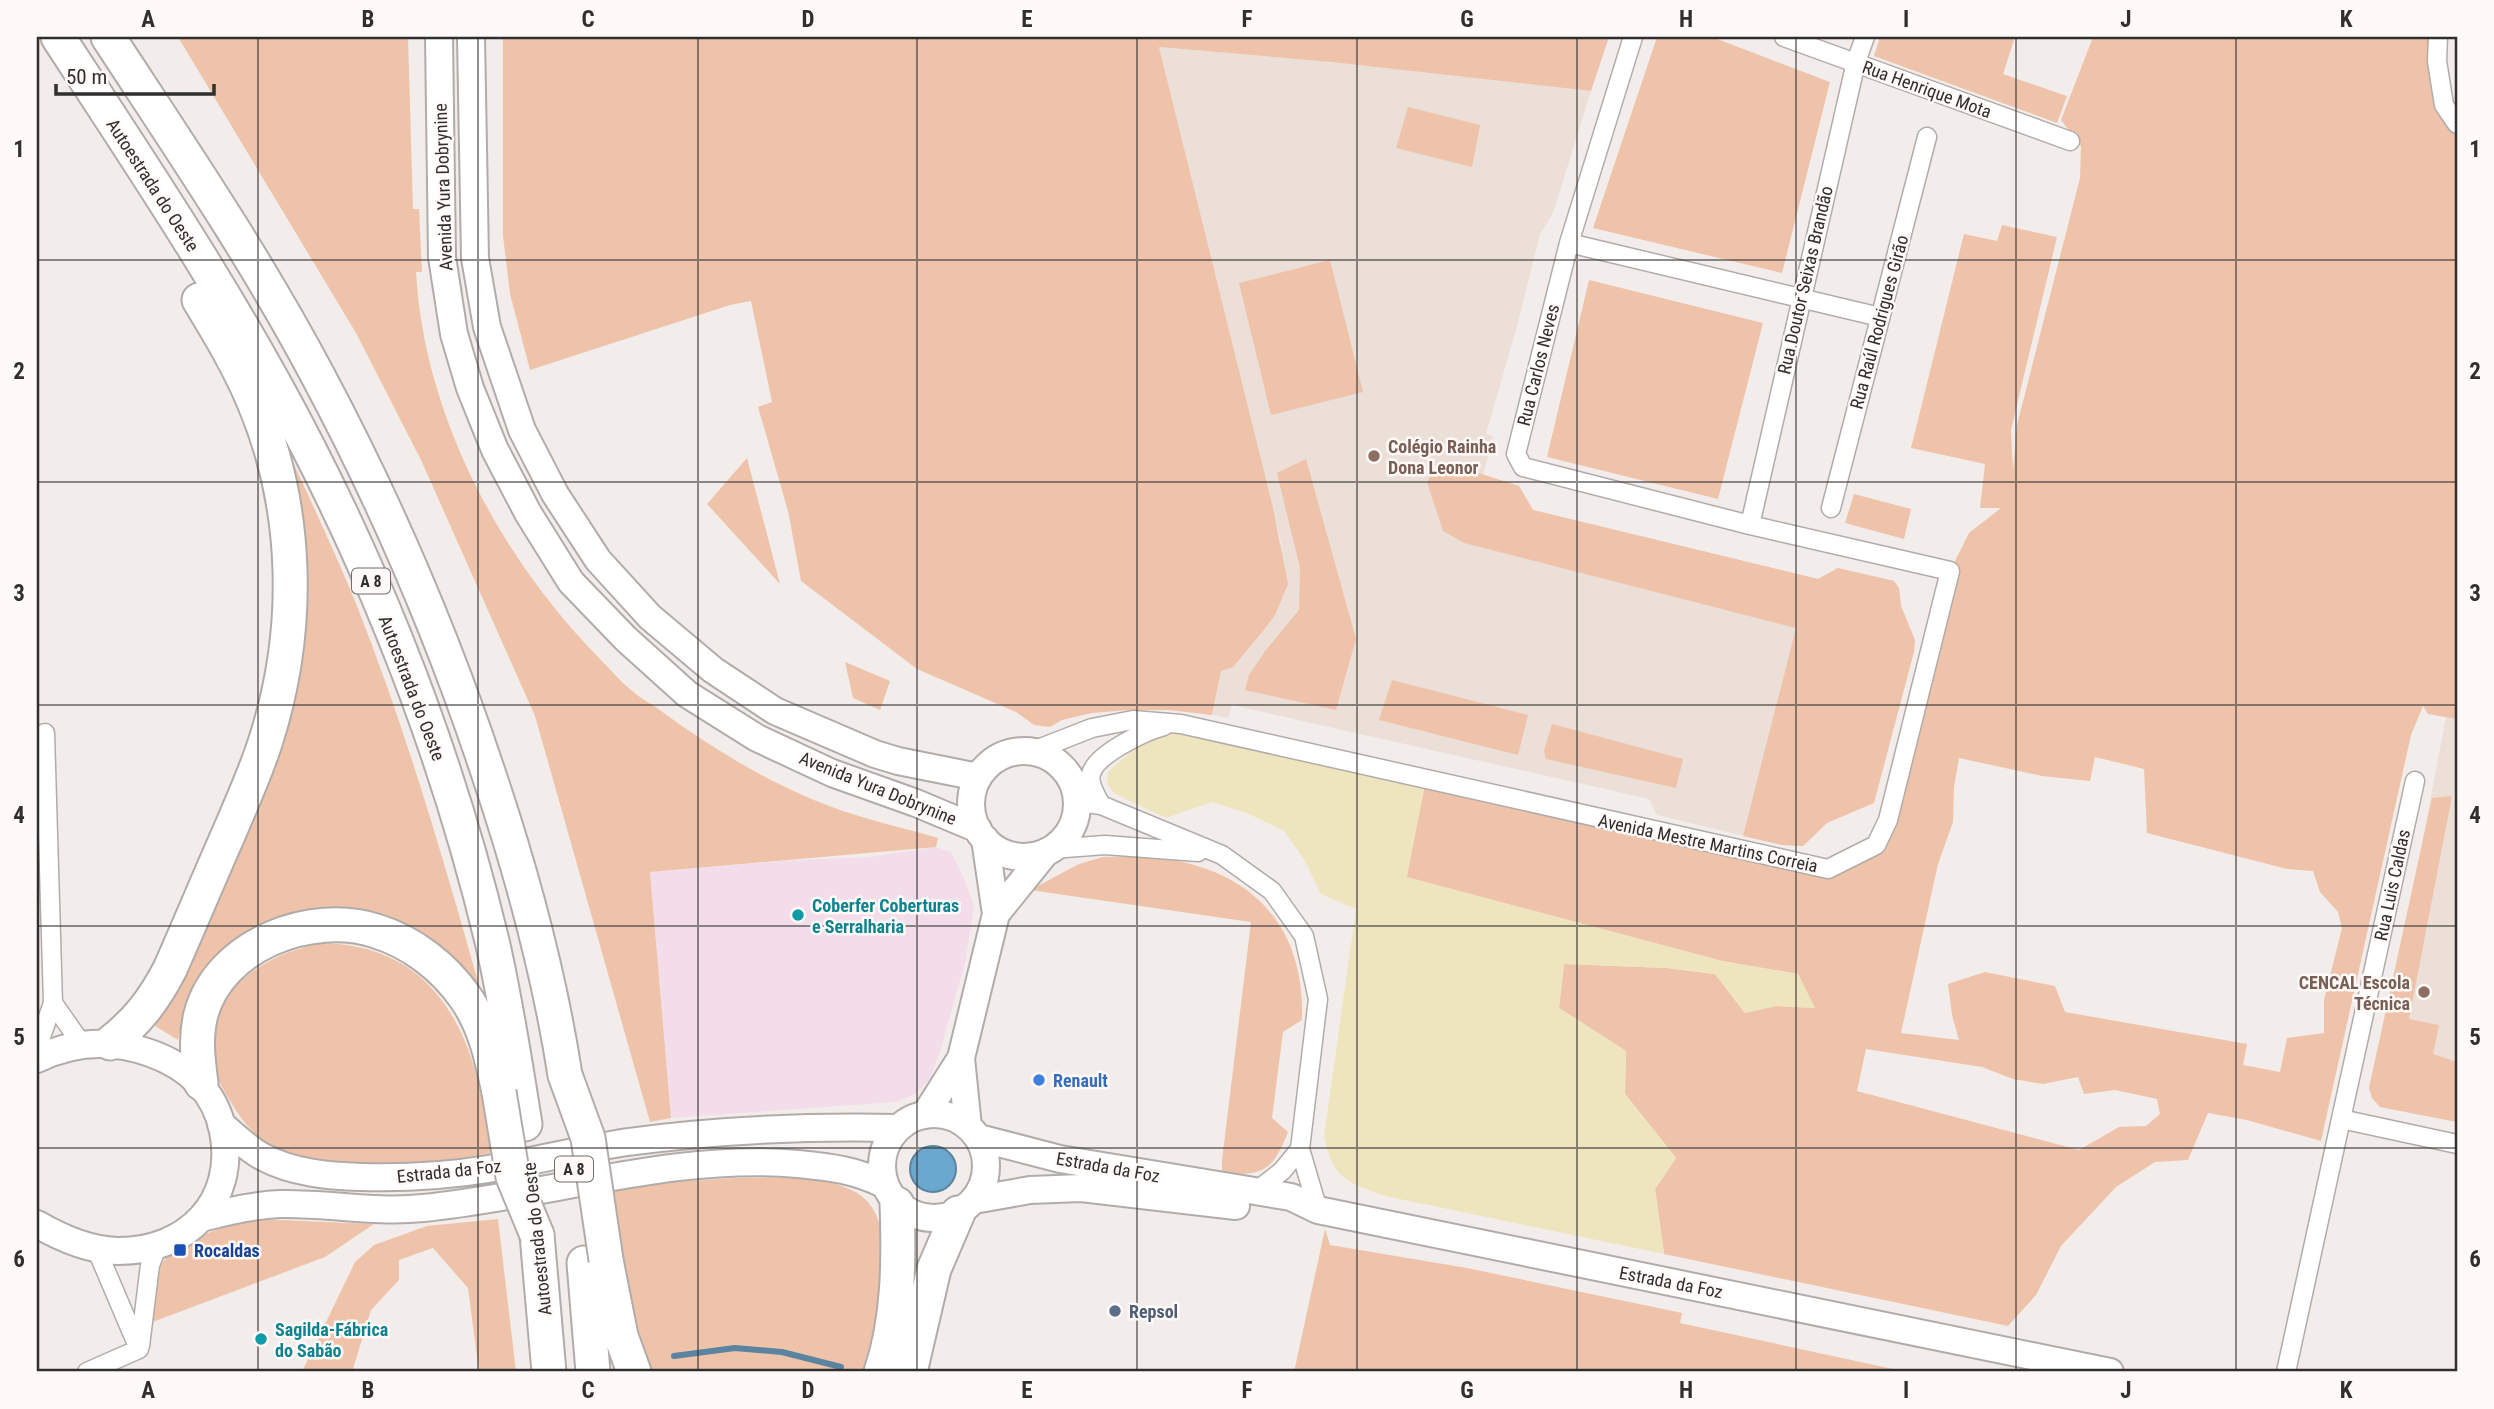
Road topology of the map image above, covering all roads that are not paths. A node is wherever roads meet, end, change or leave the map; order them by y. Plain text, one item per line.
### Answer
1 (58, 37) edge
2 (108, 37) edge
3 (439, 37) edge
4 (471, 37) edge
5 (1633, 37) edge
6 (1784, 37) edge
7 (1865, 37) edge
8 (2438, 37) edge
9 (1856, 62) junction
10 (92, 89) junction
11 (2457, 124) edge
12 (1927, 137) dead end
13 (2070, 141) dead end
14 (1569, 243) junction
15 (1801, 299) junction
16 (1880, 317) junction
17 (1831, 508) dead end
18 (1750, 525) junction
19 (1181, 724) junction
20 (45, 733) dead end
21 (1034, 751) junction
22 (978, 777) junction
23 (2415, 781) dead end
24 (1089, 804) junction
25 (981, 834) junction
26 (1049, 850) junction
27 (1223, 855) junction
28 (996, 914) junction
29 (53, 1003) junction
30 (95, 1043) junction
31 (37, 1048) edge
32 (961, 1058) junction
33 (37, 1059) edge
34 (201, 1083) junction
35 (925, 1115) junction
36 (2341, 1119) junction
37 (222, 1125) junction
38 (898, 1128) junction
39 (974, 1132) junction
40 (2457, 1144) edge
41 (1300, 1149) junction
42 (1255, 1192) junction
43 (891, 1194) junction
44 (966, 1207) junction
45 (1318, 1210) junction
46 (201, 1218) junction
47 (37, 1224) edge
48 (537, 1235) junction
49 (158, 1244) junction
50 (96, 1248) junction
51 (595, 1261) junction
52 (139, 1349) junction
53 (2022, 1363) edge
54 (88, 1372) edge
55 (549, 1372) edge
56 (593, 1372) edge
57 (634, 1372) edge
58 (881, 1372) edge
59 (910, 1372) edge
60 (2110, 1372) edge
61 (2286, 1372) edge

1 - 10 highway, Autoestrada do Oeste / A 8
2 - 51 highway, A 8, bridge
3 - 25 main road, Avenida Yura Dobrynine
4 - 22 main road, Avenida Yura Dobrynine
5 - 14 street, Rua Carlos Neves
6 - 9 street, Rua Henrique Mota
7 - 9 street, Rua Doutor Seixas Brandão
8 - 11 street
9 - 13 street, Rua Henrique Mota
9 - 15 street, Rua Doutor Seixas Brandão
10 - 30 highway
10 - 48 highway, Autoestrada do Oeste / A 8, bridge
12 - 16 street, Rua Raúl Rodrigues Girão
14 - 15 street
14 - 18 street, Rua Carlos Neves
15 - 16 street
15 - 18 street, Rua Doutor Seixas Brandão
16 - 17 street, Rua Raúl Rodrigues Girão
18 - 19 street, Avenida Mestre Martins Correia
19 - 21 street, Avenida Mestre Martins Correia
19 - 24 street, Avenida Mestre Martins Correia
20 - 29 street
21 - 22 main road
21 - 24 main road
22 - 25 main road
23 - 36 street, Rua Luis Caldas
24 - 26 main road
24 - 27 street
25 - 26 main road
25 - 28 main road
26 - 27 street
26 - 28 main road
27 - 41 street
28 - 32 main road
29 - 30 street
29 - 31 street
30 - 33 main road
30 - 34 main road
32 - 35 main road
32 - 39 main road
34 - 37 main road
34 - 48 highway, bridge
35 - 38 main road
35 - 39 main road
36 - 40 street
36 - 61 street, Rua Luis Caldas
37 - 38 main road, Estrada da Foz
37 - 46 main road
38 - 43 main road
39 - 42 main road, Estrada da Foz
39 - 44 main road
41 - 42 street
41 - 45 street
42 - 45 main road, Estrada da Foz
43 - 44 main road
43 - 46 main road, Estrada da Foz
43 - 58 highway
44 - 45 main road, Estrada da Foz
44 - 59 highway
45 - 53 main road, Estrada da Foz
46 - 49 main road
47 - 50 main road
48 - 55 highway, Autoestrada do Oeste / A 8
49 - 50 main road
49 - 52 street
50 - 52 street
51 - 56 highway, A 8
51 - 57 highway
52 - 54 street
53 - 60 main road, Estrada da Foz

